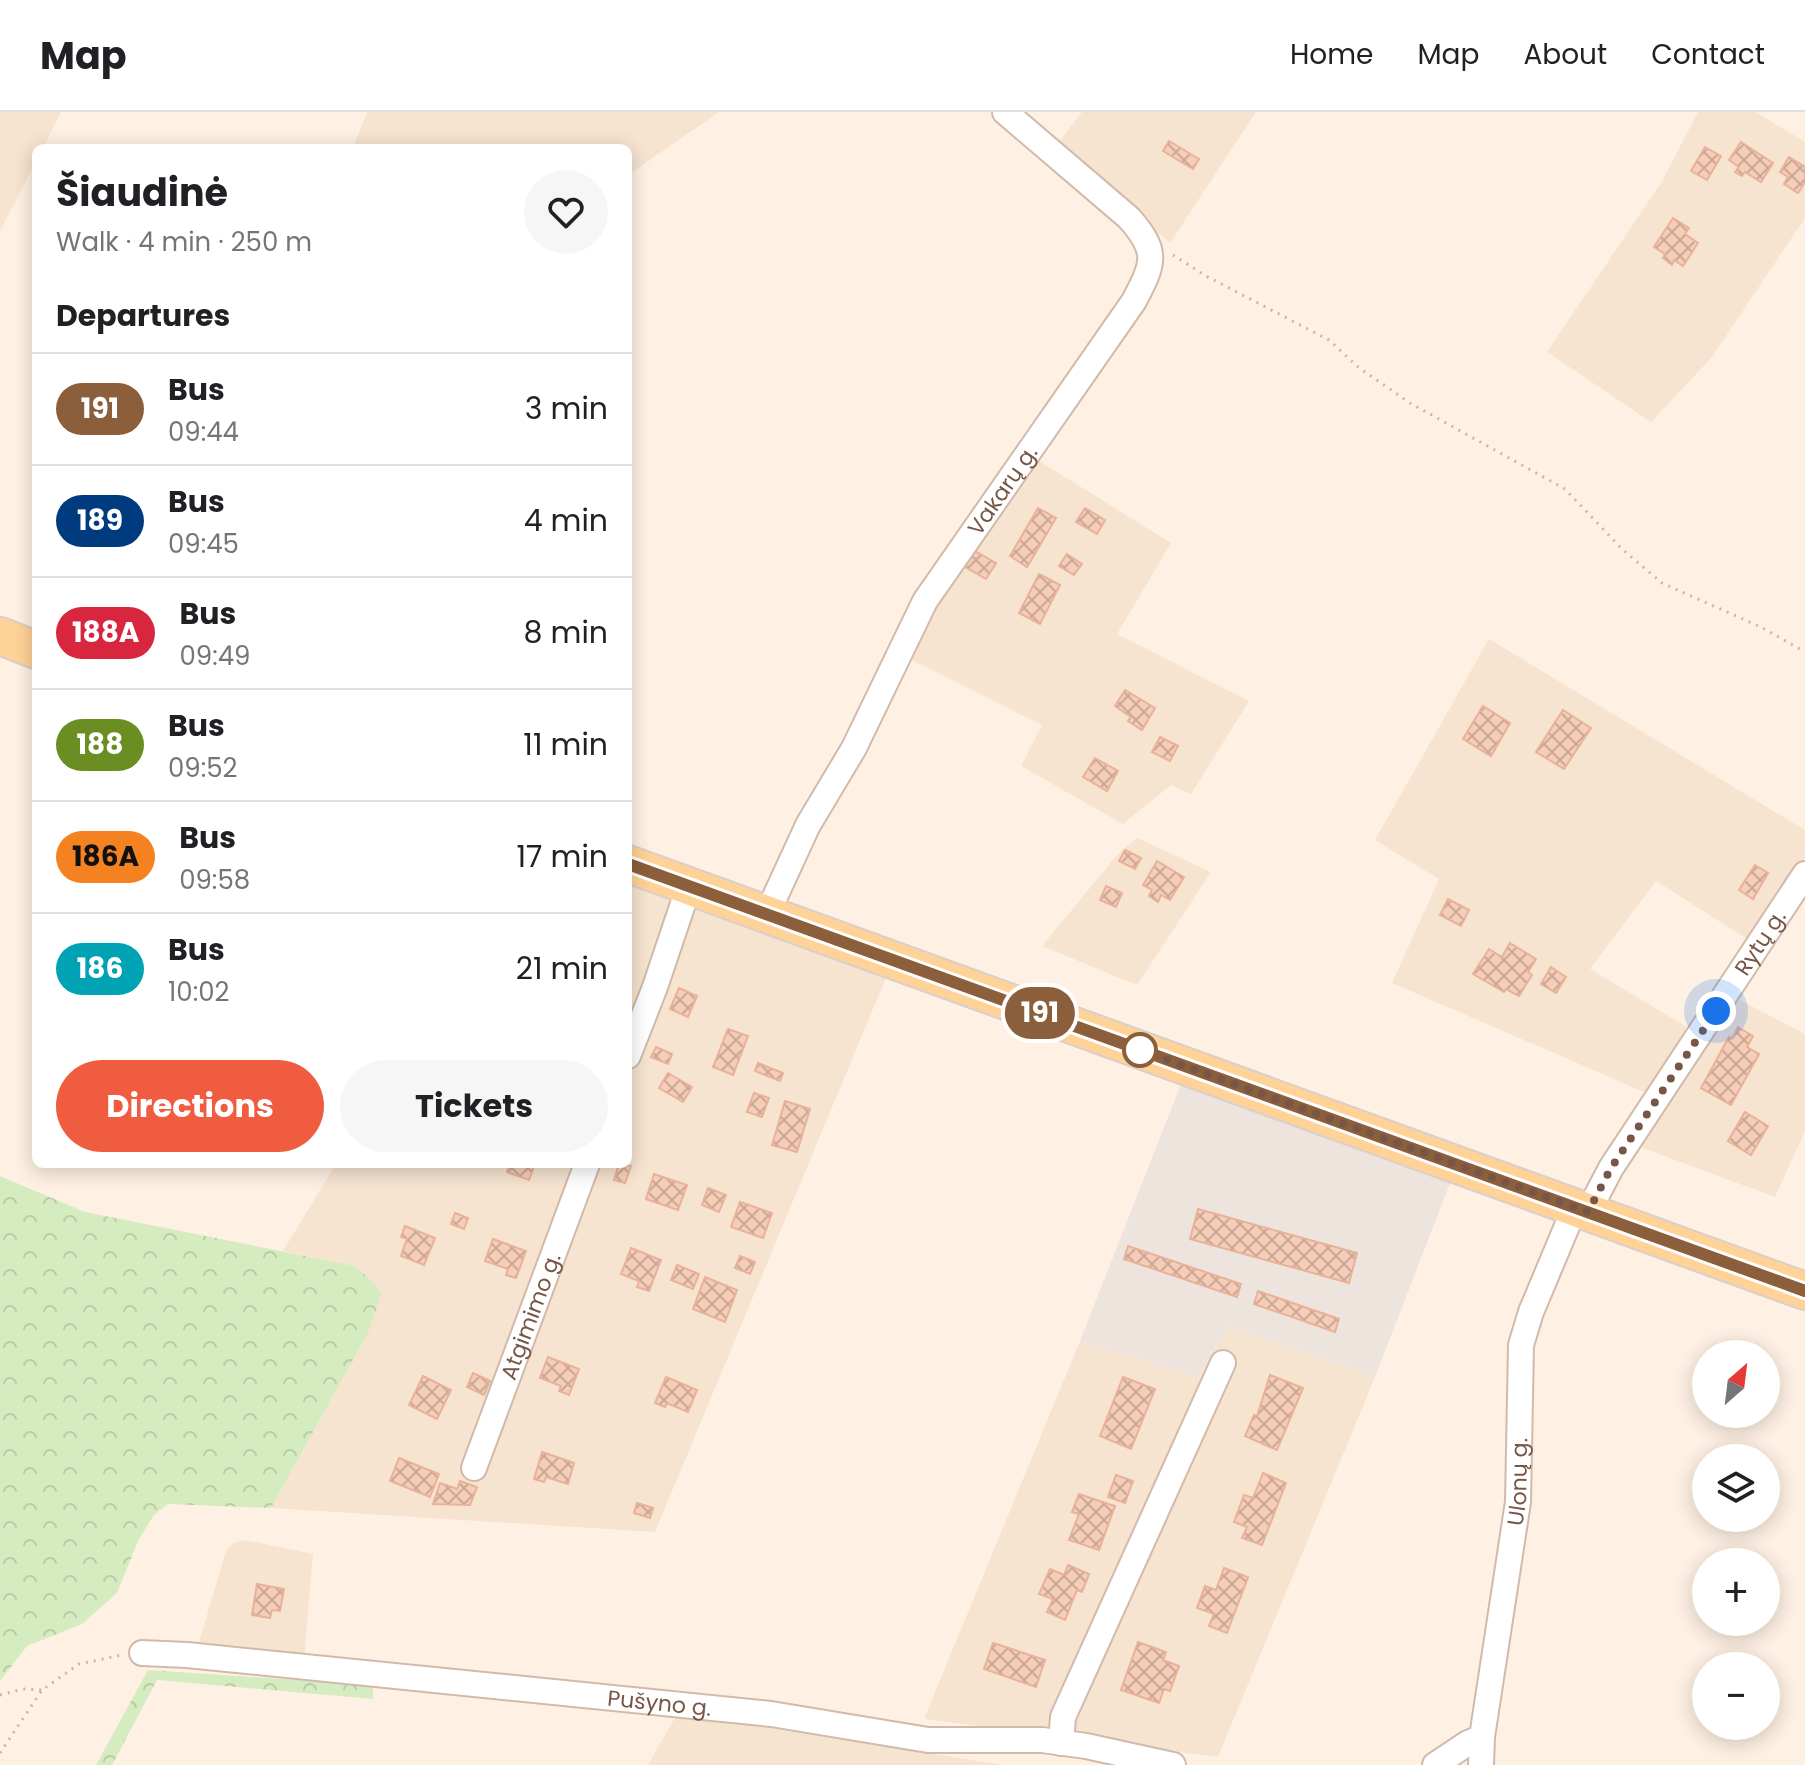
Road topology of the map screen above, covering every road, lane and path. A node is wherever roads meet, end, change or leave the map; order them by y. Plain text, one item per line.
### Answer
1 (1005, 112) edge
2 (1146, 237) junction
3 (0, 636) edge
4 (32, 648) edge
5 (1805, 652) edge
6 (632, 865) edge
7 (1805, 874) edge
8 (689, 886) junction
9 (767, 914) junction
10 (632, 1046) edge
11 (586, 1168) edge
12 (1581, 1210) junction
13 (1805, 1291) edge
14 (1223, 1363) dead end
15 (474, 1468) dead end
16 (142, 1653) joint
17 (42, 1690) junction
18 (0, 1695) edge
19 (1482, 1737) junction
20 (1061, 1743) junction
21 (0, 1753) edge
22 (1173, 1765) edge
23 (1435, 1765) edge
24 (1481, 1765) edge

1 - 2 street
2 - 5 path
2 - 9 street, Vakarų g.
3 - 4 main road
6 - 8 main road
7 - 12 street, Rytų g.
8 - 9 main road
8 - 10 street
9 - 12 main road
11 - 15 street, Atgimimo g.
12 - 13 main road
12 - 19 street, Ulonų g.
14 - 20 street
16 - 17 path
16 - 20 street, Pušyno g.
17 - 18 path
17 - 21 path
19 - 23 street
19 - 24 street, Ulonų g.
20 - 22 street, Pušyno g.

